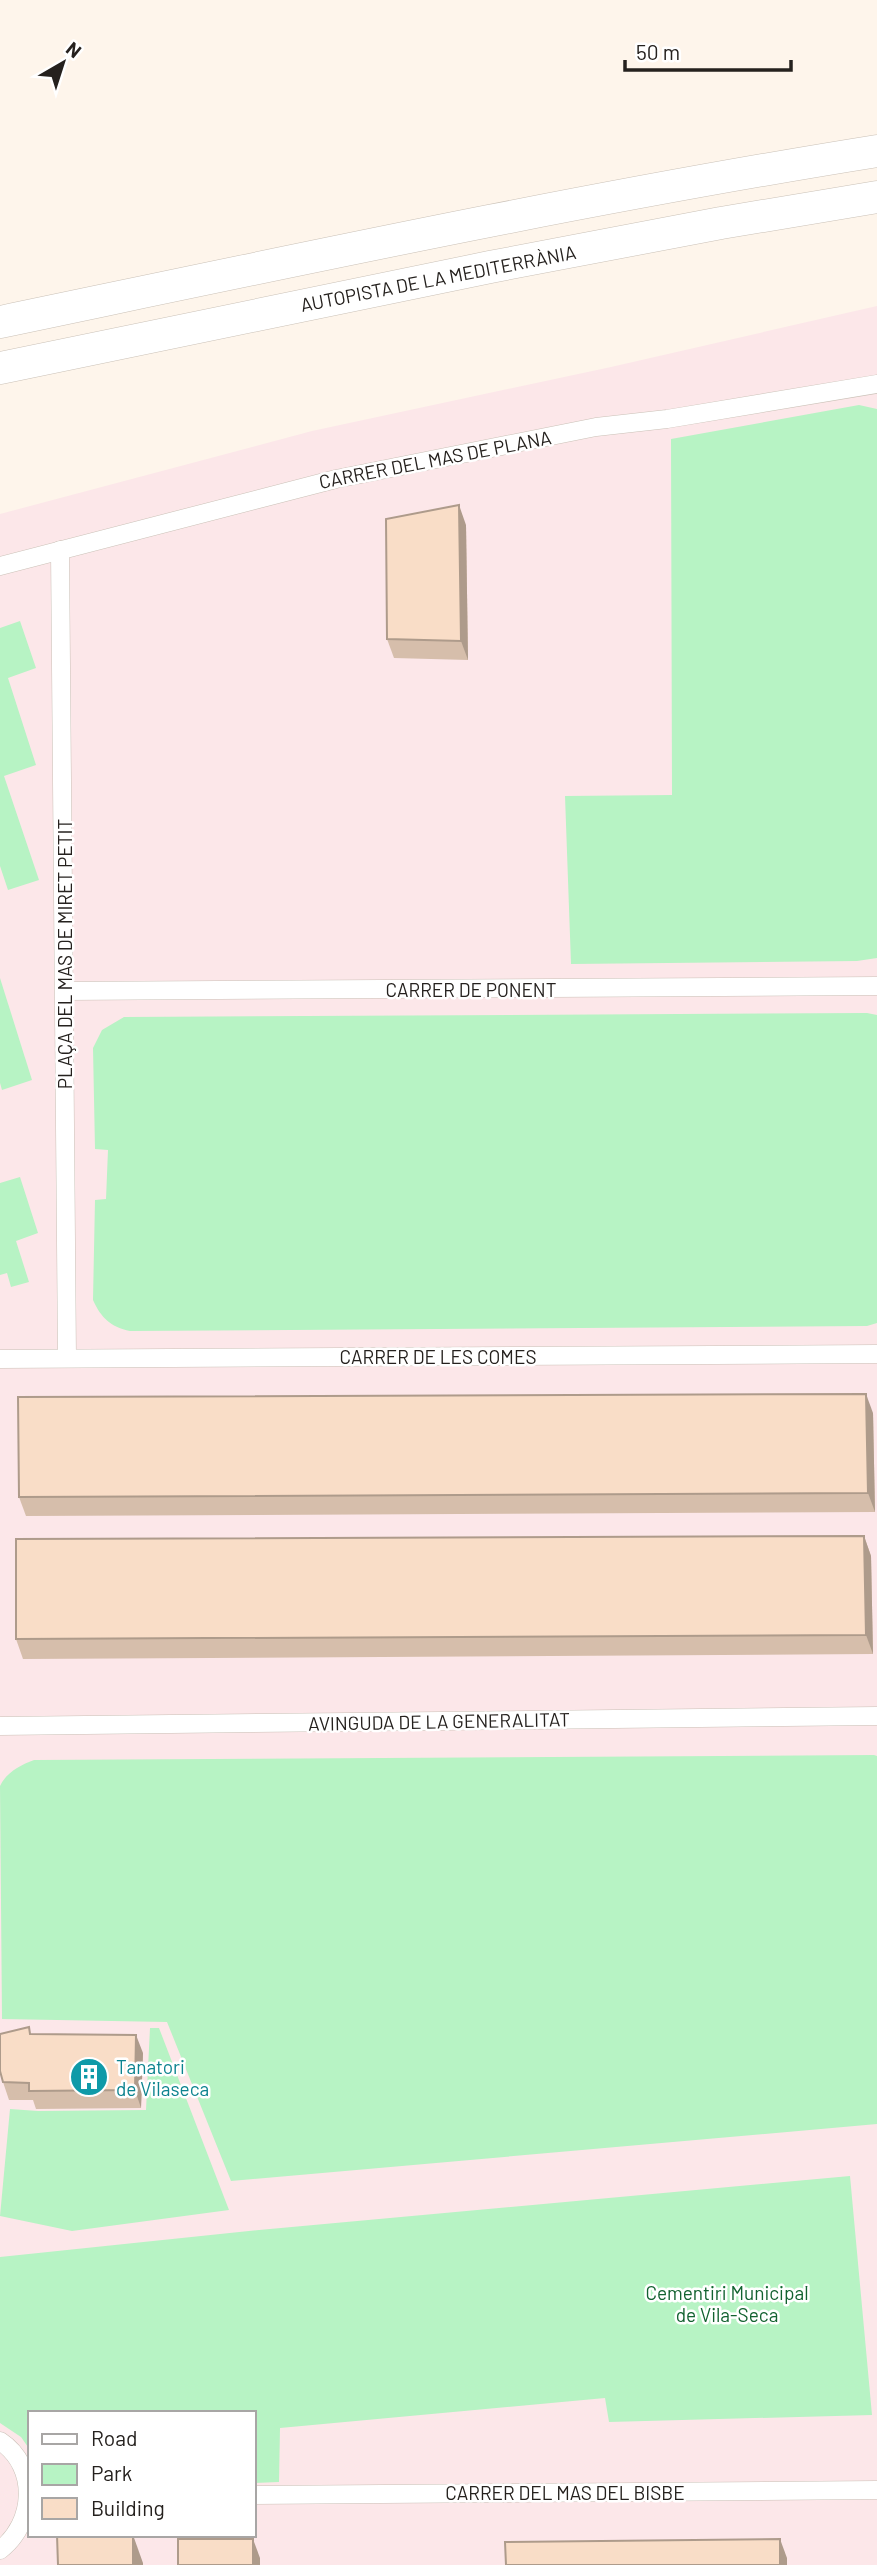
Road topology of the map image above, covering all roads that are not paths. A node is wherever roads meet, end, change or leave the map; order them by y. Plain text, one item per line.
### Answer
1 (877, 151) edge
2 (877, 197) edge
3 (0, 322) edge
4 (0, 368) edge
5 (877, 384) edge
6 (60, 550) junction
7 (0, 566) edge
8 (877, 986) edge
9 (65, 991) junction
10 (877, 1354) edge
11 (67, 1358) junction
12 (0, 1359) edge
13 (877, 1716) edge
14 (0, 1726) edge
15 (5, 2444) edge
16 (28, 2466) edge
17 (877, 2490) edge
18 (28, 2491) edge
19 (256, 2494) edge
20 (28, 2503) edge
21 (28, 2525) edge
22 (3, 2547) edge

1 - 3 highway
2 - 4 highway, AUTOPISTA DE LA MEDITERRÀNIA
5 - 6 street, CARRER DEL MAS DE PLANA
6 - 7 street, CARRER DEL MAS DE PLANA
6 - 9 street, PLAÇA DEL MAS DE MIRET PETIT
8 - 9 street, CARRER DE PONENT
9 - 11 street, PLAÇA DEL MAS DE MIRET PETIT
10 - 11 street, CARRER DE LES COMES
11 - 12 street, CARRER DE LES COMES
13 - 14 street, AVINGUDA DE LA GENERALITAT
15 - 16 street
15 - 18 street
17 - 19 street, CARRER DEL MAS DEL BISBE
20 - 22 street
21 - 22 street

